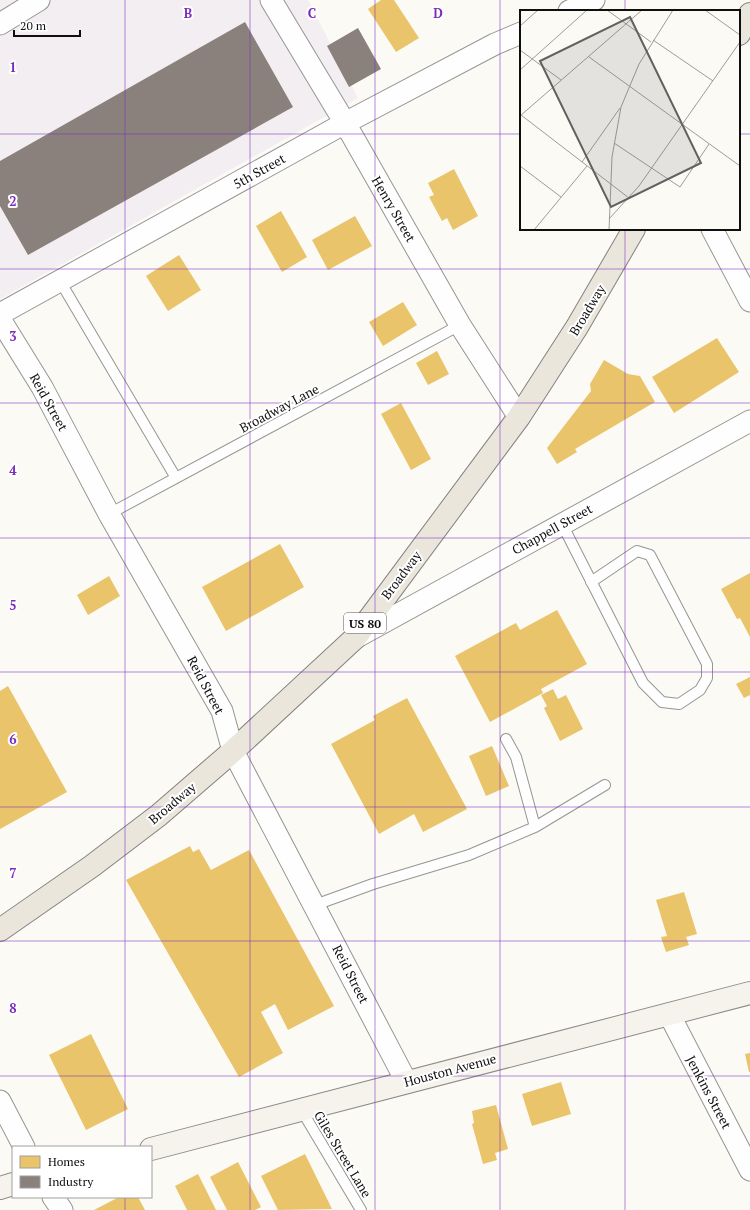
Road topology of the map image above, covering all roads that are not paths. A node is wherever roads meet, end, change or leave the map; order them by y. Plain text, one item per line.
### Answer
1 (39, 0) edge
2 (271, 0) edge
3 (594, 0) edge
4 (600, 0) edge
5 (571, 10) edge
6 (605, 10) edge
7 (750, 14) edge
8 (0, 24) edge
9 (740, 32) edge
10 (520, 33) edge
11 (345, 123) junction
12 (633, 230) edge
13 (713, 230) edge
14 (60, 281) junction
15 (750, 301) edge
16 (0, 314) edge
17 (0, 319) edge
18 (460, 325) junction
19 (519, 417) junction
20 (750, 421) edge
21 (176, 478) junction
22 (109, 514) junction
23 (562, 524) junction
24 (591, 582) junction
25 (355, 638) junction
26 (506, 739) dead end
27 (233, 751) junction
28 (605, 785) dead end
29 (535, 827) junction
30 (315, 905) junction
31 (0, 930) edge
32 (750, 992) edge
33 (668, 1014) junction
34 (406, 1082) junction
35 (0, 1101) edge
36 (302, 1111) junction
37 (23, 1146) edge
38 (152, 1149) edge
39 (750, 1170) edge
40 (12, 1184) edge
41 (0, 1188) edge
42 (54, 1198) edge
43 (62, 1210) edge
44 (361, 1210) edge

1 - 8 street
2 - 11 street, Henry Street
3 - 5 street
4 - 6 street
7 - 9 main road
10 - 11 street, 5th Street
11 - 14 street, 5th Street
11 - 18 street, Henry Street
12 - 19 main road, Broadway / US 80
13 - 15 street
14 - 16 street, 5th Street
14 - 21 lane
17 - 22 street, Reid Street
18 - 19 street, Henry Street
18 - 21 lane, Broadway Lane
19 - 25 main road, Broadway / US 80
20 - 23 street, Chappell Street
21 - 22 lane, Broadway Lane
22 - 27 street, Reid Street
23 - 24 lane
23 - 25 street, Chappell Street
24 - 24 lane
25 - 27 main road, Broadway / US 80
26 - 29 lane
27 - 30 street, Reid Street
27 - 31 main road, Broadway / US 80
28 - 29 lane
29 - 30 lane
30 - 34 street, Reid Street
32 - 33 street, Houston Avenue
33 - 34 street, Houston Avenue
33 - 39 street, Jenkins Street
34 - 36 street, Houston Avenue
35 - 37 street
36 - 38 street, Houston Avenue
36 - 44 lane, Giles Street Lane
40 - 41 street
42 - 43 street

